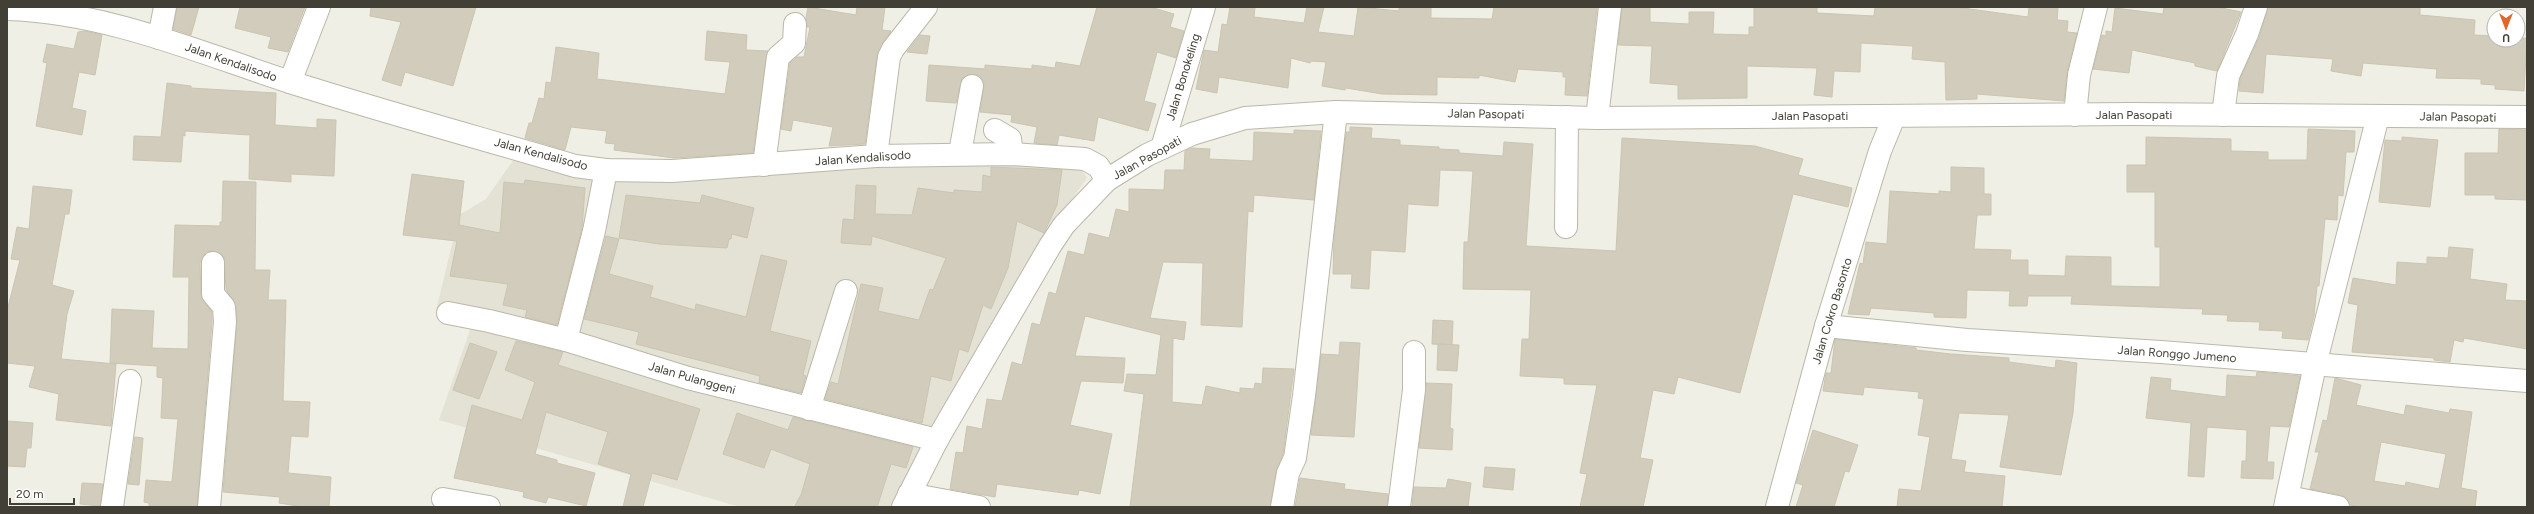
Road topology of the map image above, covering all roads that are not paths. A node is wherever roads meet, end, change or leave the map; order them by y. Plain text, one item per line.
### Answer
1 (165, 7) edge
2 (319, 7) edge
3 (926, 7) edge
4 (1204, 7) edge
5 (1610, 7) edge
6 (2096, 7) edge
7 (2256, 7) edge
8 (7, 9) edge
9 (51, 10) edge
10 (795, 24) dead end
11 (159, 38) junction
12 (290, 82) junction
13 (972, 86) dead end
14 (1336, 112) junction
15 (2075, 115) junction
16 (2223, 115) junction
17 (2378, 116) junction
18 (1567, 117) junction
19 (1894, 117) junction
20 (2527, 117) edge
21 (1597, 118) junction
22 (995, 130) dead end
23 (1162, 148) junction
24 (960, 153) junction
25 (1012, 154) junction
26 (876, 156) junction
27 (764, 165) junction
28 (606, 170) junction
29 (1107, 180) junction
30 (1566, 227) dead end
31 (214, 263) dead end
32 (846, 291) dead end
33 (448, 313) dead end
34 (1826, 326) junction
35 (566, 340) junction
36 (1414, 352) dead end
37 (2315, 365) junction
38 (130, 381) dead end
39 (2527, 381) edge
40 (809, 409) junction
41 (937, 440) junction
42 (443, 499) dead end
43 (906, 501) edge
44 (2287, 502) edge
45 (112, 507) edge
46 (209, 507) edge
47 (489, 507) edge
48 (979, 507) edge
49 (1282, 507) edge
50 (1399, 507) edge
51 (1777, 507) edge
52 (2338, 507) edge

1 - 11 street
2 - 12 street
3 - 26 street
4 - 23 street, Jalan Bonokeling
5 - 21 street
6 - 15 street
7 - 16 street
8 - 9 street, Jalan Kendalisodo
9 - 11 street, Jalan Kendalisodo
10 - 27 street
11 - 12 street, Jalan Kendalisodo
12 - 28 street, Jalan Kendalisodo
13 - 24 street
14 - 18 street, Jalan Pasopati
14 - 23 street, Jalan Pasopati
14 - 49 street
15 - 16 street, Jalan Pasopati
15 - 19 street, Jalan Pasopati
16 - 17 street, Jalan Pasopati
17 - 20 street, Jalan Pasopati
17 - 37 street
18 - 21 street, Jalan Pasopati
18 - 30 street
19 - 21 street, Jalan Pasopati
19 - 34 street, Jalan Cokro Basonto
22 - 25 street
23 - 29 street, Jalan Pasopati
24 - 25 street, Jalan Kendalisodo
24 - 26 street, Jalan Kendalisodo
25 - 29 street, Jalan Kendalisodo
26 - 27 street, Jalan Kendalisodo
27 - 28 street, Jalan Kendalisodo
28 - 35 street
29 - 41 street, Jalan Pasopati
31 - 46 street
32 - 40 street
33 - 35 street, Jalan Pulanggeni
34 - 37 street, Jalan Ronggo Jumeno
34 - 51 street, Jalan Cokro Basonto
35 - 40 street, Jalan Pulanggeni
36 - 50 street
37 - 39 street, Jalan Ronggo Jumeno
37 - 44 street
38 - 45 street
40 - 41 street, Jalan Pulanggeni
41 - 43 street, Jalan Pasopati
42 - 47 street
43 - 48 street
44 - 52 street

